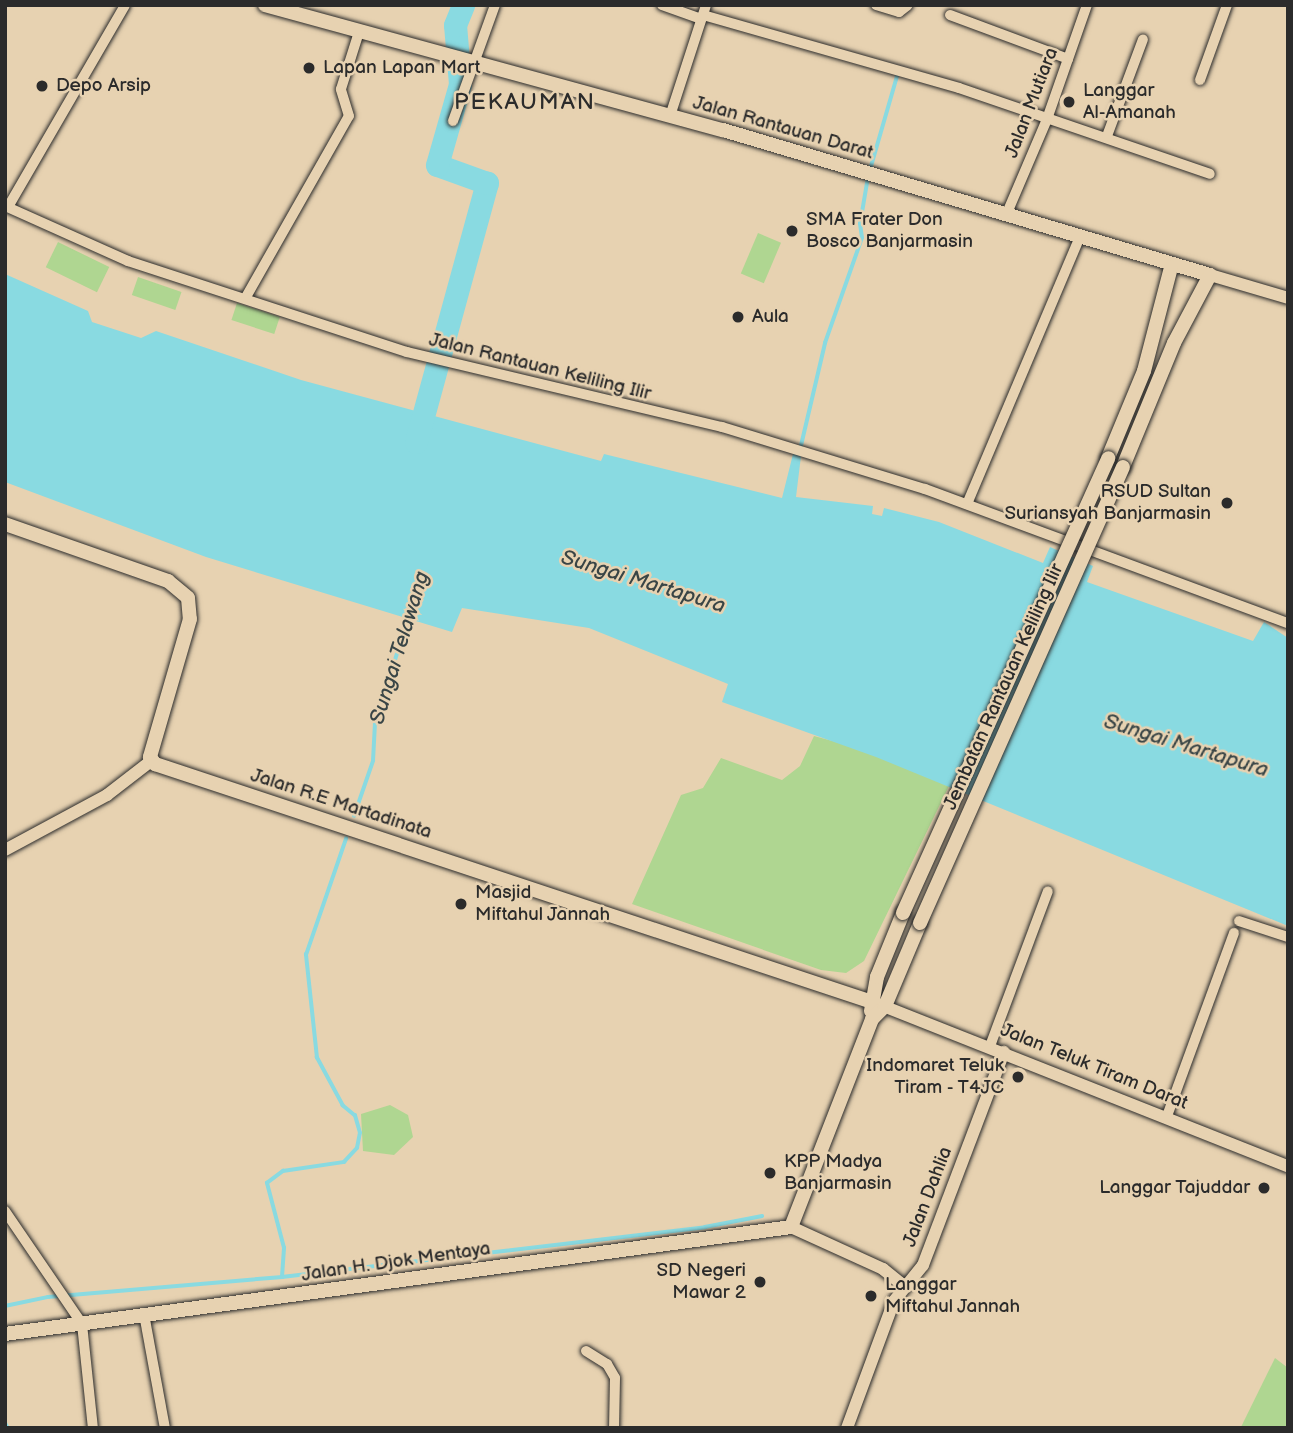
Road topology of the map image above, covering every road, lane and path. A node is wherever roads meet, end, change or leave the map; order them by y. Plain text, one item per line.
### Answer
1 (125, 5) edge
2 (265, 5) edge
3 (495, 5) edge
4 (662, 5) edge
5 (876, 5) edge
6 (908, 5) edge
7 (1087, 5) edge
8 (1227, 5) edge
9 (300, 9) edge
10 (703, 13) edge
11 (950, 15) dead end
12 (359, 32) junction
13 (1143, 39) dead end
14 (1068, 59) junction
15 (469, 60) junction
16 (1200, 80) dead end
17 (670, 116) junction
18 (1048, 116) junction
19 (453, 121) dead end
20 (1107, 136) junction
21 (1210, 174) dead end
22 (7, 206) edge
23 (1007, 213) junction
24 (1080, 236) junction
25 (1171, 267) junction
26 (1210, 275) junction
27 (246, 297) junction
28 (1288, 298) edge
29 (967, 504) junction
30 (5, 524) edge
31 (1288, 623) edge
32 (151, 761) junction
33 (5, 849) edge
34 (1048, 891) dead end
35 (1239, 920) dead end
36 (1234, 933) dead end
37 (1288, 937) edge
38 (869, 1001) junction
39 (885, 1006) junction
40 (872, 1019) junction
41 (990, 1046) junction
42 (1004, 1052) junction
43 (1167, 1116) junction
44 (1288, 1167) edge
45 (5, 1212) edge
46 (791, 1227) junction
47 (904, 1286) junction
48 (144, 1314) junction
49 (82, 1324) junction
50 (5, 1334) edge
51 (586, 1351) dead end
52 (93, 1428) edge
53 (165, 1428) edge
54 (614, 1428) edge
55 (847, 1428) edge

1 - 22 street, Jalan Rantauan Keliling Ilir
2 - 9 main road, Jalan Rantauan Darat
3 - 15 street
4 - 10 street
5 - 6 street
7 - 14 street, Jalan Mutiara
8 - 16 street
9 - 12 main road, Jalan Rantauan Darat
10 - 17 street
10 - 18 street
11 - 14 street
12 - 15 main road, Jalan Rantauan Darat
12 - 27 street
13 - 20 street
14 - 18 street, Jalan Mutiara
15 - 17 main road, Jalan Rantauan Darat
15 - 19 street
17 - 23 main road, Jalan Rantauan Darat
18 - 20 street
18 - 23 street, Jalan Mutiara
20 - 21 street
22 - 27 street, Jalan Rantauan Keliling Ilir
23 - 24 main road, Jalan Rantauan Darat
24 - 25 main road, Jalan Rantauan Darat
24 - 29 street
25 - 26 main road, Jalan Rantauan Darat
25 - 38 main road, Jembatan Rantauan Keliling Ilir, bridge
26 - 28 street, Jalan Rantauan Darat
26 - 39 main road, Jembatan Rantauan Keliling Ilir, bridge
27 - 29 street, Jalan Rantauan Keliling Ilir
29 - 31 street, Jalan Rantauan Keliling Ilir
30 - 32 main road
32 - 33 street
32 - 38 main road, Jalan R.E Martadinata
34 - 41 street
35 - 37 street
36 - 43 street
38 - 39 street, Jalan Teluk Tiram Darat
38 - 40 main road
39 - 40 main road
39 - 41 street, Jalan Teluk Tiram Darat
40 - 46 main road
41 - 42 street, Jalan Teluk Tiram Darat
42 - 43 street, Jalan Teluk Tiram Darat
42 - 47 street, Jalan Dahlia
43 - 44 street, Jalan Teluk Tiram Darat
45 - 49 street
46 - 47 street
46 - 48 main road, Jalan H. Djok Mentaya
47 - 55 street, Jalan Dahlia
48 - 49 main road, Jalan H. Djok Mentaya
48 - 53 street
49 - 50 main road, Jalan H. Djok Mentaya
49 - 52 street
51 - 54 street

